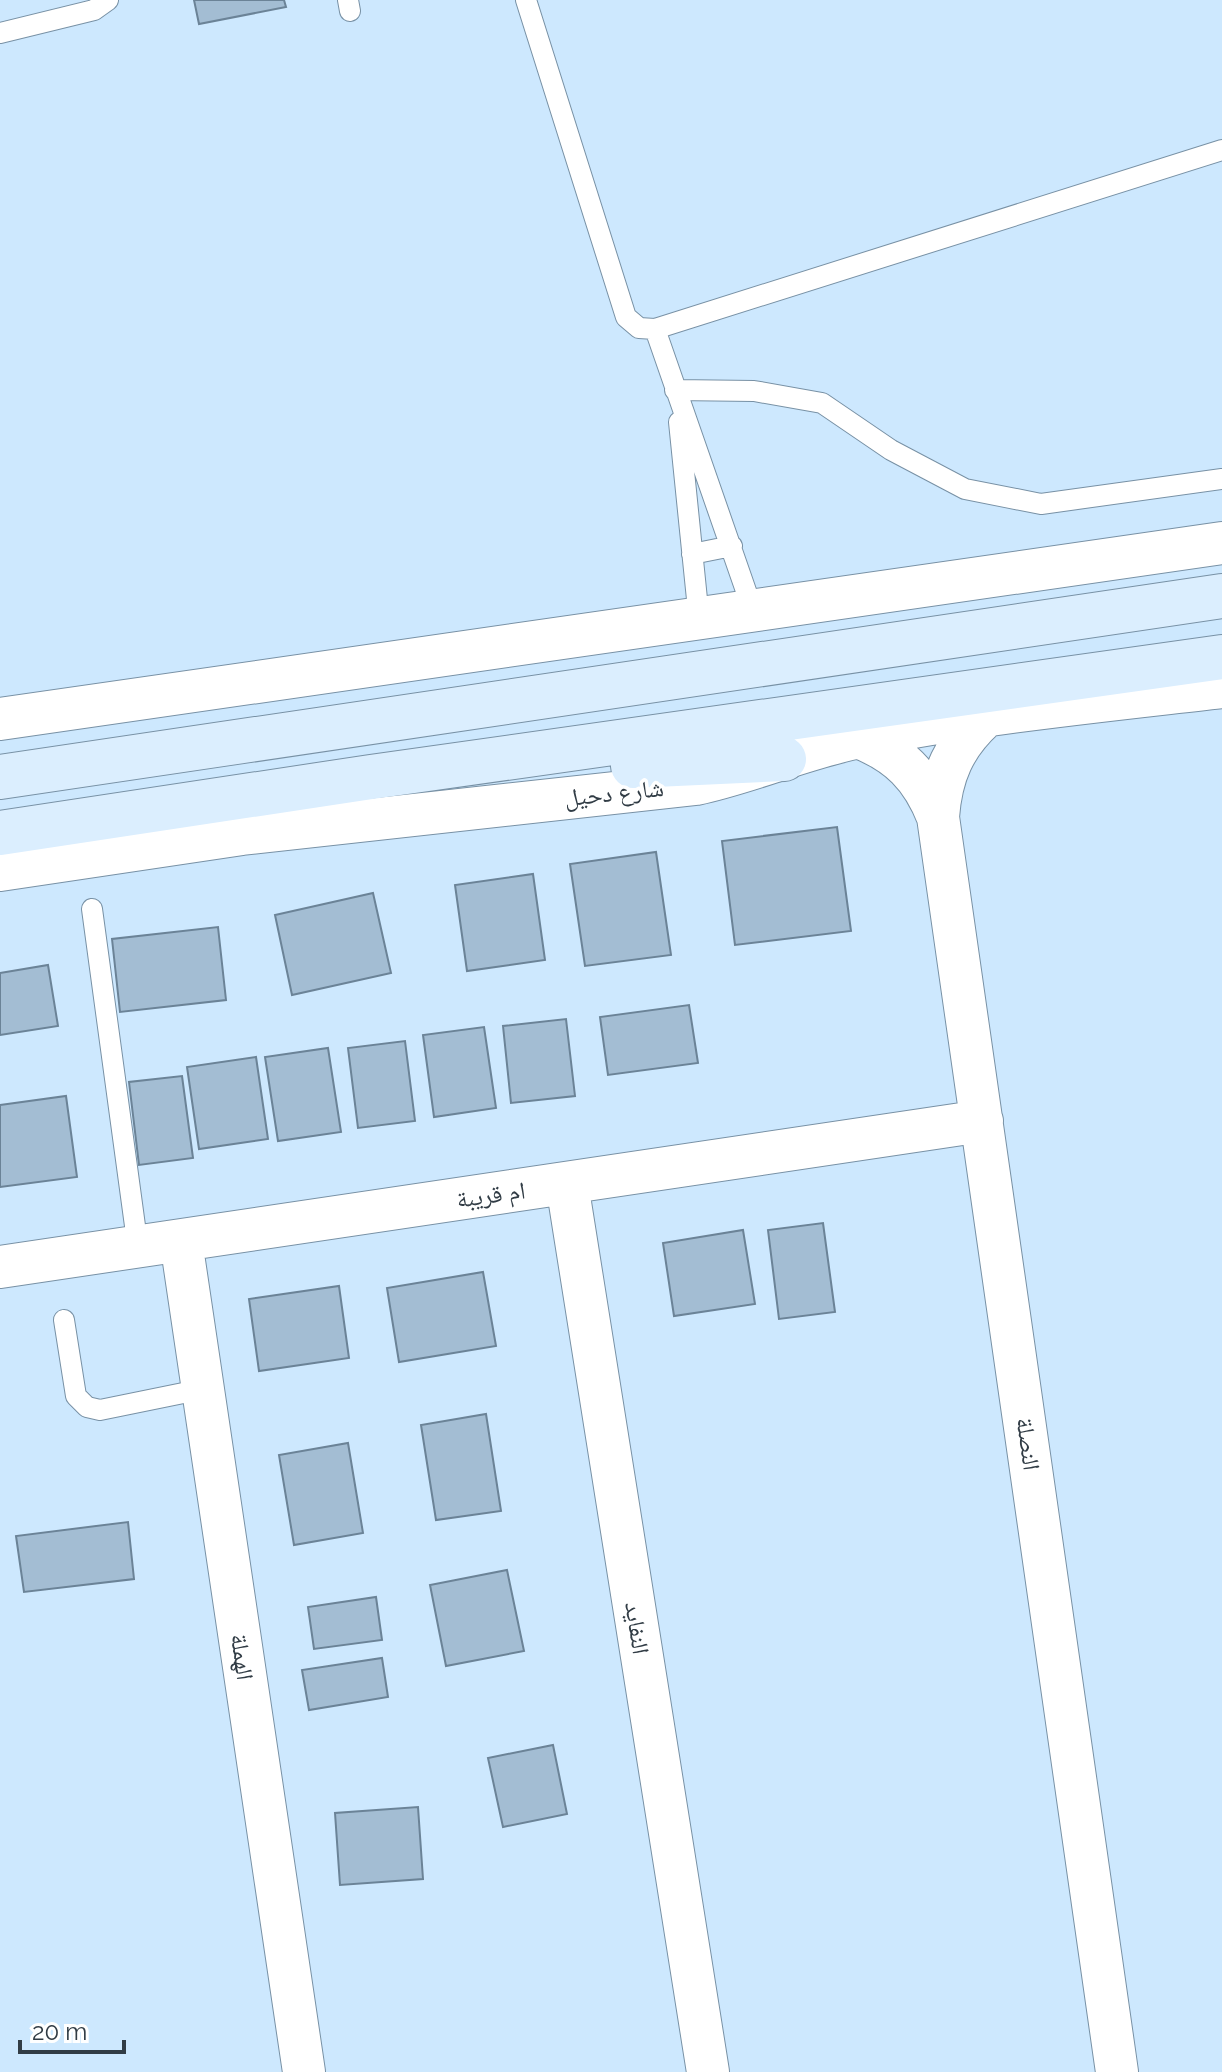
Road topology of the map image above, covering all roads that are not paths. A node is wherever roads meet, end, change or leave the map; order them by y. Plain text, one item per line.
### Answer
1 (108, 0) edge
2 (526, 0) edge
3 (0, 33) edge
4 (1222, 150) edge
5 (655, 329) junction
6 (675, 390) junction
7 (1222, 479) edge
8 (1222, 543) edge
9 (732, 546) junction
10 (692, 554) junction
11 (1222, 596) edge
12 (753, 611) junction
13 (699, 619) junction
14 (1222, 657) edge
15 (1222, 687) edge
16 (985, 717) junction
17 (0, 719) edge
18 (858, 737) junction
19 (784, 759) junction
20 (0, 777) edge
21 (371, 777) junction
22 (938, 817) junction
23 (0, 833) edge
24 (0, 870) edge
25 (92, 909) dead end
26 (982, 1121) junction
27 (567, 1184) junction
28 (181, 1241) junction
29 (138, 1248) junction
30 (0, 1267) edge
31 (64, 1320) dead end
32 (203, 1389) junction
33 (304, 2072) edge
34 (708, 2072) edge
35 (1117, 2072) edge

1 - 3 lane
2 - 5 lane
4 - 5 lane
5 - 6 lane
6 - 7 lane
6 - 9 lane
6 - 10 lane
8 - 12 street
9 - 10 lane
9 - 12 lane
10 - 13 lane
11 - 20 main road
12 - 13 street
13 - 17 street
14 - 21 main road, شارع دحيل
15 - 16 street, شارع دحيل
16 - 18 street, شارع دحيل
16 - 22 street, النصلة
18 - 19 street, شارع دحيل
18 - 22 street, النصلة
19 - 21 main road
19 - 24 street, شارع دحيل
21 - 23 main road, شارع دحيل
22 - 26 street, النصلة
25 - 29 lane
26 - 27 street, ام قريبة
26 - 35 street, النصلة
27 - 28 street, ام قريبة
27 - 34 street, النفايد
28 - 29 street, ام قريبة
28 - 32 street, الهملة
29 - 30 street, ام قريبة
31 - 32 lane
32 - 33 street, الهملة

